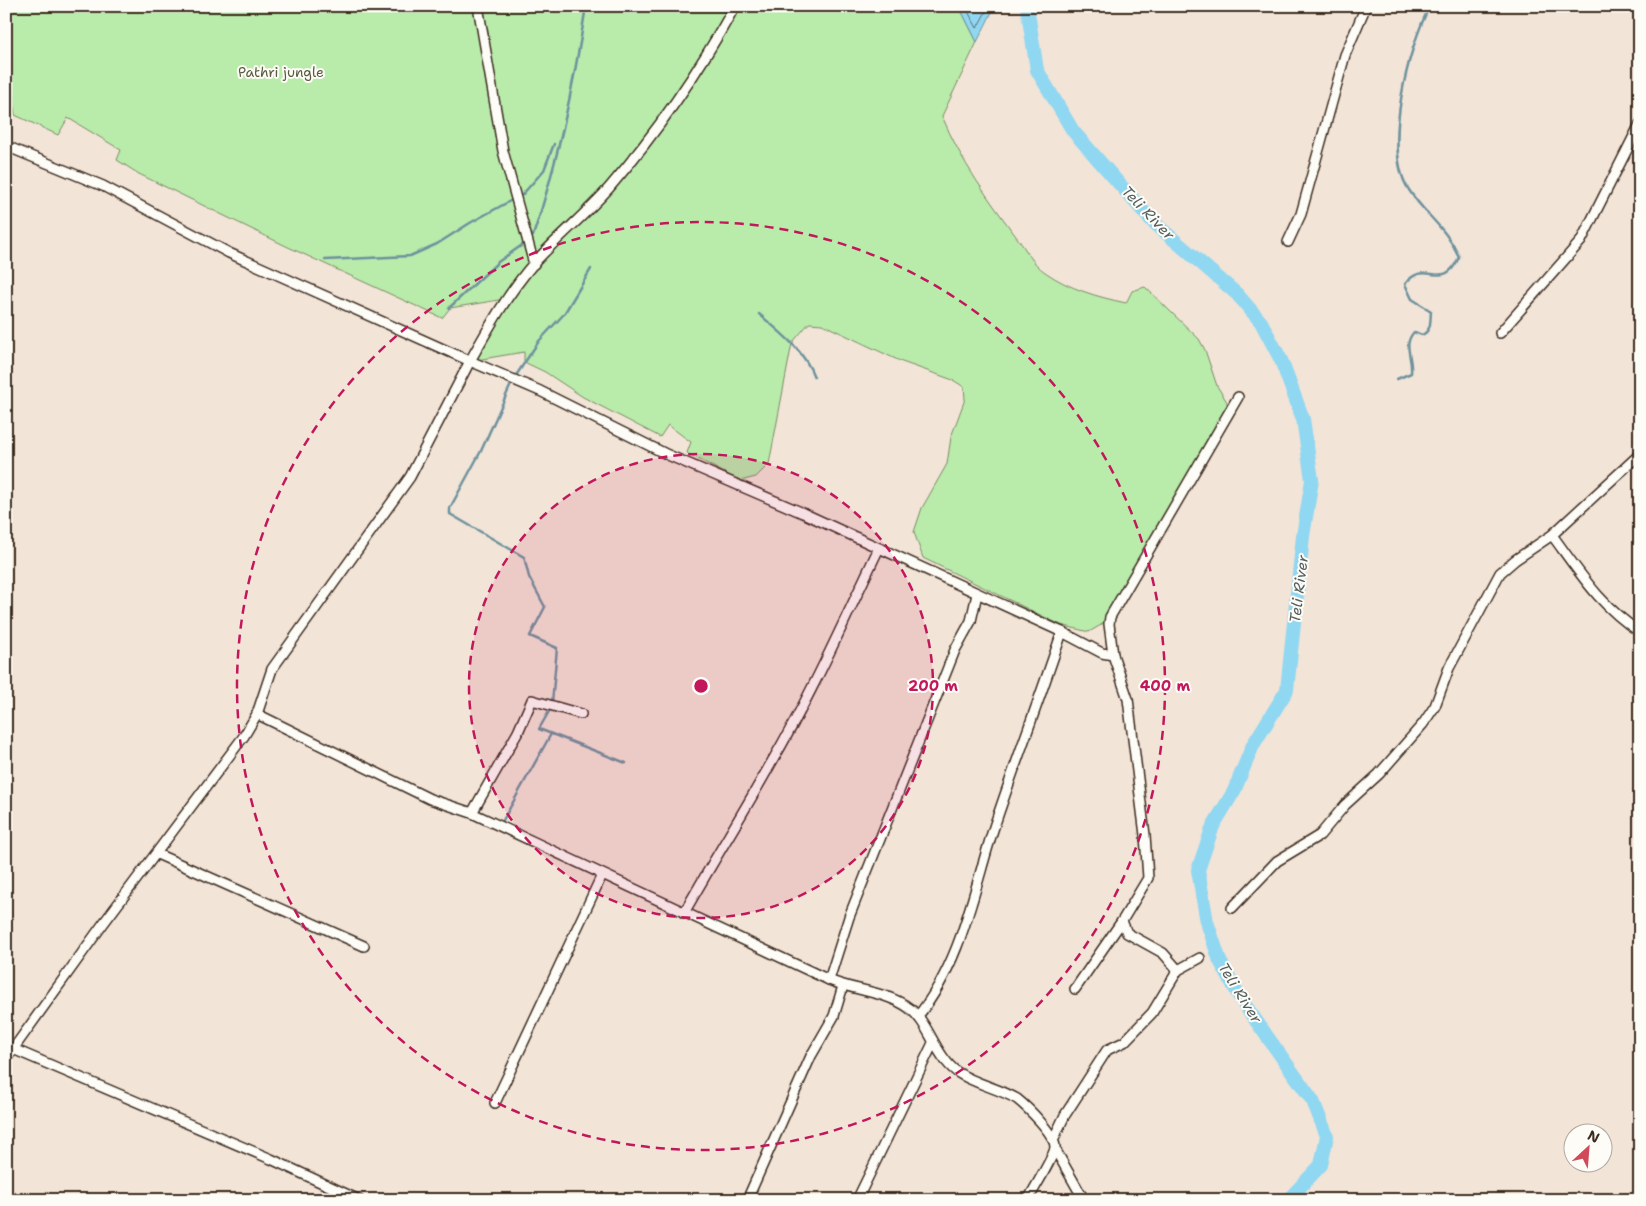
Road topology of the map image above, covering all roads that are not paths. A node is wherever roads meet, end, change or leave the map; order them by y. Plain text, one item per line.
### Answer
1 (478, 6) edge
2 (735, 6) edge
3 (1366, 6) edge
4 (1640, 124) edge
5 (6, 146) edge
6 (1288, 242) dead end
7 (534, 264) junction
8 (1500, 333) dead end
9 (470, 362) junction
10 (1238, 397) dead end
11 (1640, 454) edge
12 (1552, 536) junction
13 (879, 548) junction
14 (978, 594) junction
15 (1062, 632) junction
16 (1640, 632) edge
17 (1114, 655) junction
18 (257, 714) junction
19 (580, 714) dead end
20 (472, 814) junction
21 (157, 854) junction
22 (602, 875) junction
23 (1232, 908) dead end
24 (684, 913) junction
25 (1122, 921) junction
26 (364, 946) dead end
27 (1200, 958) dead end
28 (1178, 970) junction
29 (829, 980) junction
30 (844, 986) junction
31 (1075, 989) dead end
32 (918, 1016) junction
33 (933, 1043) junction
34 (10, 1048) edge
35 (6, 1059) edge
36 (495, 1103) dead end
37 (1053, 1140) junction
38 (1055, 1149) junction
39 (360, 1200) edge
40 (747, 1200) edge
41 (857, 1200) edge
42 (1028, 1200) edge
43 (1084, 1200) edge

1 - 7 street
2 - 7 street
3 - 6 street
4 - 8 street
5 - 9 street
7 - 9 street
9 - 13 street
9 - 18 street
10 - 17 street
11 - 12 street
12 - 16 street
12 - 23 street
13 - 14 street
13 - 24 street
14 - 15 street
14 - 29 street
15 - 17 street
15 - 32 street
17 - 25 street
18 - 20 street
18 - 21 street
19 - 20 street
20 - 22 street
21 - 26 street
21 - 34 street
22 - 24 street
22 - 36 street
24 - 29 street
25 - 28 street
25 - 31 street
27 - 28 street
28 - 37 street
29 - 30 street
30 - 32 street
30 - 40 street
32 - 33 street
33 - 37 street
33 - 41 street
34 - 35 street
34 - 39 street
37 - 38 street
38 - 42 street
38 - 43 street

